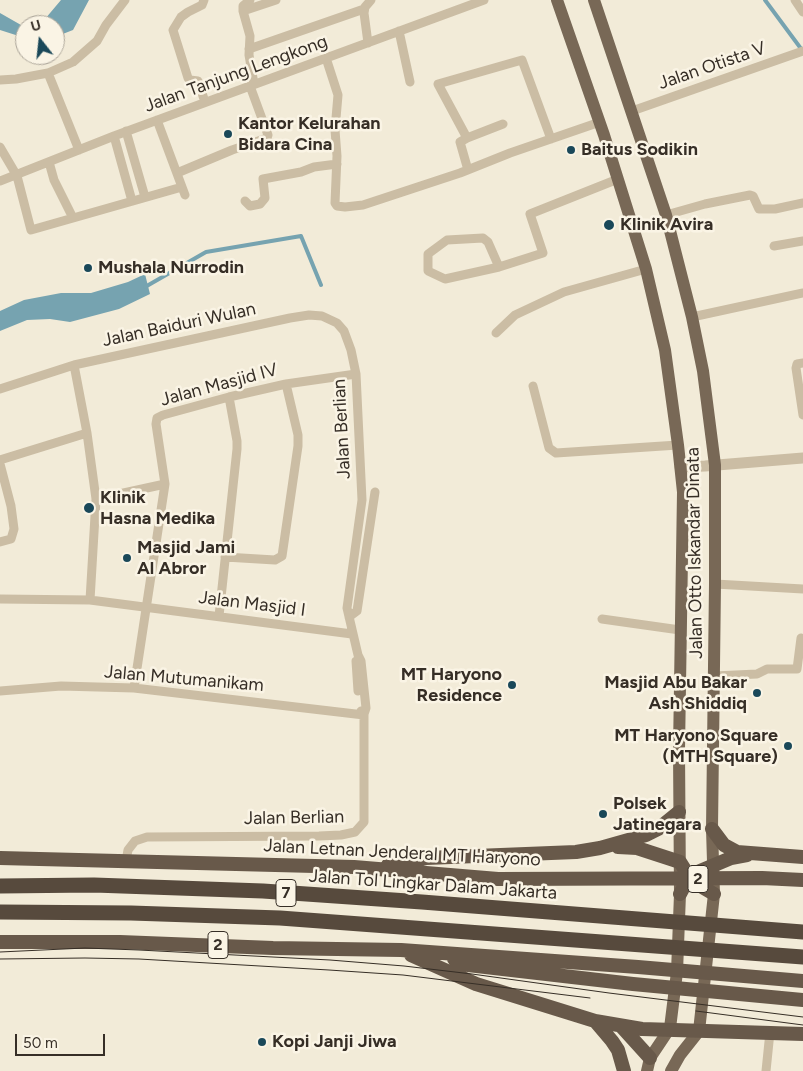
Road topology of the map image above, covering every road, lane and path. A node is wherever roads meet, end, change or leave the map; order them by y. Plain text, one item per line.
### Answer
1 (125, 0) edge
2 (204, 0) edge
3 (250, 0) edge
4 (276, 0) edge
5 (371, 0) edge
6 (484, 0) edge
7 (557, 0) edge
8 (594, 0) edge
9 (795, 0) edge
10 (364, 9) junction
11 (242, 10) junction
12 (803, 12) edge
13 (399, 31) junction
14 (368, 43) junction
15 (249, 49) junction
16 (800, 52) edge
17 (326, 58) junction
18 (48, 73) junction
19 (0, 80) edge
20 (410, 82) dead end
21 (252, 85) junction
22 (205, 102) junction
23 (632, 111) junction
24 (157, 120) junction
25 (600, 122) junction
26 (503, 124) dead end
27 (126, 131) junction
28 (114, 136) junction
29 (467, 138) junction
30 (551, 139) junction
31 (0, 147) edge
32 (79, 150) junction
33 (49, 162) junction
34 (337, 164) junction
35 (468, 170) junction
36 (177, 174) junction
37 (16, 176) junction
38 (618, 179) junction
39 (0, 181) edge
40 (146, 197) junction
41 (132, 201) junction
42 (245, 201) dead end
43 (803, 202) edge
44 (666, 215) junction
45 (74, 217) junction
46 (803, 240) edge
47 (774, 246) dead end
48 (499, 267) junction
49 (646, 269) junction
50 (803, 292) edge
51 (692, 317) junction
52 (496, 333) dead end
53 (351, 350) joint
54 (803, 363) edge
55 (74, 365) junction
56 (356, 374) junction
57 (286, 384) junction
58 (533, 386) dead end
59 (0, 390) edge
60 (229, 397) junction
61 (803, 415) edge
62 (87, 433) junction
63 (678, 445) junction
64 (803, 458) edge
65 (0, 460) edge
66 (0, 464) edge
67 (714, 466) junction
68 (680, 467) junction
69 (165, 484) junction
70 (96, 499) junction
71 (362, 500) junction
72 (0, 542) edge
73 (225, 557) junction
74 (715, 584) junction
75 (803, 589) edge
76 (0, 599) edge
77 (90, 600) junction
78 (147, 608) junction
79 (219, 616) junction
80 (349, 617) junction
81 (602, 619) dead end
82 (680, 630) junction
83 (352, 634) junction
84 (801, 638) dead end
85 (714, 676) junction
86 (134, 688) junction
87 (0, 691) edge
88 (364, 714) junction
89 (679, 812) junction
90 (712, 829) junction
91 (600, 848) junction
92 (750, 854) junction
93 (803, 857) edge
94 (0, 858) edge
95 (126, 861) junction
96 (680, 862) junction
97 (713, 864) junction
98 (376, 868) junction
99 (688, 877) junction
100 (803, 880) edge
101 (0, 886) edge
102 (680, 894) junction
103 (714, 894) junction
104 (0, 912) edge
105 (803, 932) edge
106 (0, 942) edge
107 (401, 950) junction
108 (436, 953) junction
109 (803, 957) edge
110 (803, 981) edge
111 (803, 1000) edge
112 (595, 1022) junction
113 (621, 1026) junction
114 (670, 1028) junction
115 (699, 1030) junction
116 (770, 1032) junction
117 (803, 1034) edge
118 (648, 1065) edge
119 (624, 1071) edge
120 (670, 1071) edge
121 (766, 1071) edge

1 - 18 street
2 - 22 street
3 - 11 street
4 - 11 street
5 - 10 street
6 - 13 street, Jalan Tanjung Lengkong
7 - 25 main road, Jalan Otto Iskandar Dinata
8 - 23 main road, Jalan Otto Iskandar Dinata
9 - 12 street
10 - 14 street
10 - 15 street
11 - 15 street
13 - 14 street, Jalan Tanjung Lengkong
13 - 20 street
14 - 17 street, Jalan Tanjung Lengkong
15 - 21 street
16 - 23 street, Jalan Otista V
17 - 21 street, Jalan Tanjung Lengkong
17 - 34 street
18 - 19 street
18 - 32 street
21 - 22 street, Jalan Tanjung Lengkong
21 - 36 street
22 - 24 street, Jalan Tanjung Lengkong
23 - 44 main road, Jalan Otto Iskandar Dinata
24 - 27 street, Jalan Tanjung Lengkong
24 - 36 street
25 - 30 street
25 - 38 main road, Jalan Otto Iskandar Dinata
26 - 29 street
27 - 28 street, Jalan Tanjung Lengkong
27 - 40 street
28 - 32 street, Jalan Tanjung Lengkong
28 - 41 street
29 - 30 street
29 - 35 street
30 - 35 street
31 - 37 street
32 - 33 street, Jalan Tanjung Lengkong
33 - 37 street, Jalan Tanjung Lengkong
33 - 45 street
34 - 35 street
34 - 42 street
36 - 40 street
37 - 39 street, Jalan Tanjung Lengkong
37 - 45 street
38 - 48 street
38 - 49 main road, Jalan Otto Iskandar Dinata
40 - 41 street
41 - 45 street
43 - 44 street
44 - 51 main road, Jalan Otto Iskandar Dinata
46 - 47 street
48 - 48 street
49 - 52 street
49 - 63 main road, Jalan Otto Iskandar Dinata
50 - 51 street
51 - 67 main road, Jalan Otto Iskandar Dinata
53 - 55 street, Jalan Baiduri Wulan
53 - 56 street, Jalan Berlian
54 - 61 street
55 - 59 street, Jalan Baiduri Wulan
55 - 62 street
56 - 57 street, Jalan Masjid IV
56 - 71 street, Jalan Berlian
57 - 60 street, Jalan Masjid IV
57 - 73 street
58 - 63 street
60 - 69 street, Jalan Masjid IV
60 - 73 street
62 - 65 street
62 - 70 street
63 - 68 main road, Jalan Otto Iskandar Dinata
64 - 67 street
66 - 72 street
67 - 68 street
67 - 74 main road, Jalan Otto Iskandar Dinata
68 - 82 main road, Jalan Otto Iskandar Dinata
69 - 70 street
69 - 78 street
70 - 77 street
71 - 80 street, Jalan Berlian
71 - 80 street
73 - 79 street
74 - 75 street
74 - 85 main road, Jalan Otto Iskandar Dinata
76 - 77 street, Jalan Masjid I
77 - 78 street, Jalan Masjid I
78 - 79 street, Jalan Masjid I
78 - 86 street
79 - 83 street, Jalan Masjid I
80 - 83 street, Jalan Berlian
81 - 82 street
82 - 89 main road, Jalan Otto Iskandar Dinata
83 - 88 street, Jalan Berlian
84 - 85 street
85 - 90 main road, Jalan Otto Iskandar Dinata
86 - 87 street, Jalan Mutumanikam
86 - 88 street, Jalan Mutumanikam
88 - 95 street, Jalan Berlian
89 - 91 highway
89 - 96 main road, Jalan Otto Iskandar Dinata
90 - 92 highway
90 - 97 main road, Jalan Otto Iskandar Dinata
91 - 96 highway
91 - 98 highway
92 - 93 highway
92 - 97 highway
94 - 95 highway, Jalan Letnan Jenderal MT Haryono / 2
95 - 98 highway, Jalan Letnan Jenderal MT Haryono / 2
96 - 99 highway
96 - 102 main road, Jalan Otto Iskandar Dinata
97 - 99 highway
97 - 103 main road, Jalan Otto Iskandar Dinata
98 - 100 highway, Jalan Letnan Jenderal MT Haryono / 2
99 - 102 highway
99 - 103 highway
101 - 105 highway, Jalan Tol Lingkar Dalam Jakarta / 7
102 - 114 main road, Jalan Otto Iskandar Dinata
103 - 115 main road, Jalan Otto Iskandar Dinata
104 - 109 highway, 7
106 - 107 highway, 2
107 - 108 highway, 2
107 - 112 highway
108 - 110 highway, 2
108 - 111 highway, 2
112 - 113 highway
112 - 119 highway
113 - 114 highway
113 - 118 highway
114 - 115 highway
114 - 118 main road
115 - 116 highway
115 - 120 main road
116 - 117 highway
116 - 121 street

